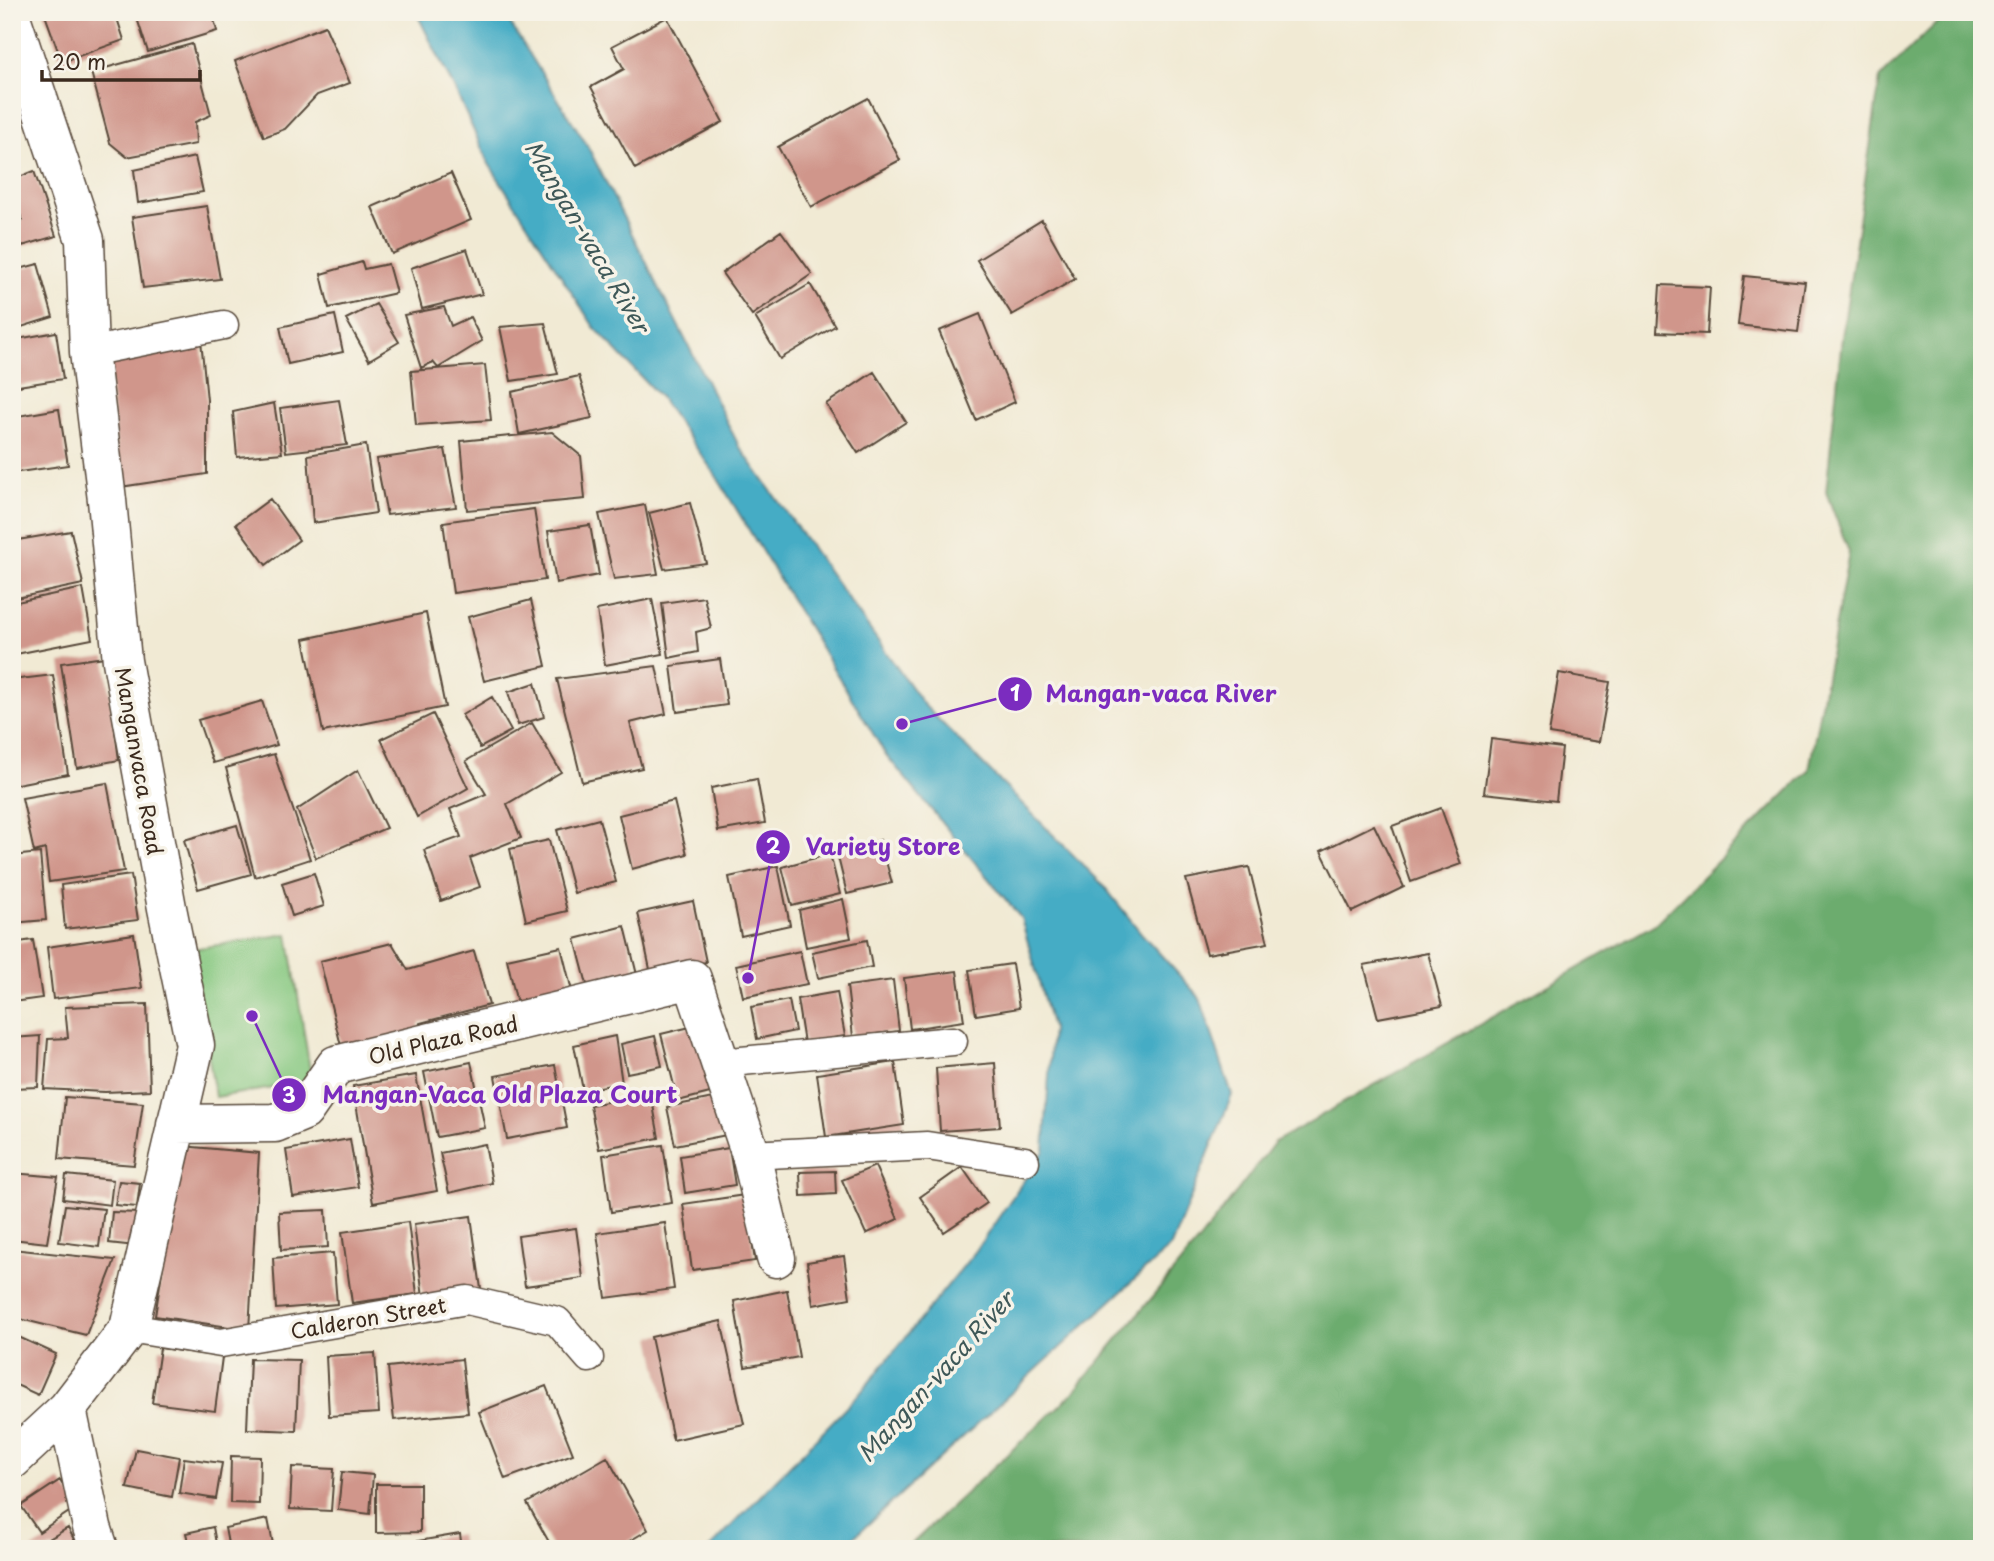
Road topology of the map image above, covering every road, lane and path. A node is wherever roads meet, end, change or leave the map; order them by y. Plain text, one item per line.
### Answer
1 (12, 20) edge
2 (224, 325) dead end
3 (89, 352) junction
4 (953, 1041) dead end
5 (720, 1063) junction
6 (176, 1124) junction
7 (751, 1155) junction
8 (1025, 1161) dead end
9 (776, 1258) dead end
10 (129, 1328) junction
11 (589, 1358) dead end
12 (67, 1409) junction
13 (12, 1460) edge
14 (99, 1549) edge

1 - 3 street, Manganvaca Road
2 - 3 lane
3 - 6 street, Manganvaca Road
4 - 5 lane
5 - 6 street, Old Plaza Road
5 - 7 street
6 - 10 street, Manganvaca Road
7 - 8 lane
7 - 9 street
10 - 11 lane, Calderon Street
10 - 12 street, Manganvaca Road
12 - 13 street, Manganvaca Road
12 - 14 street

